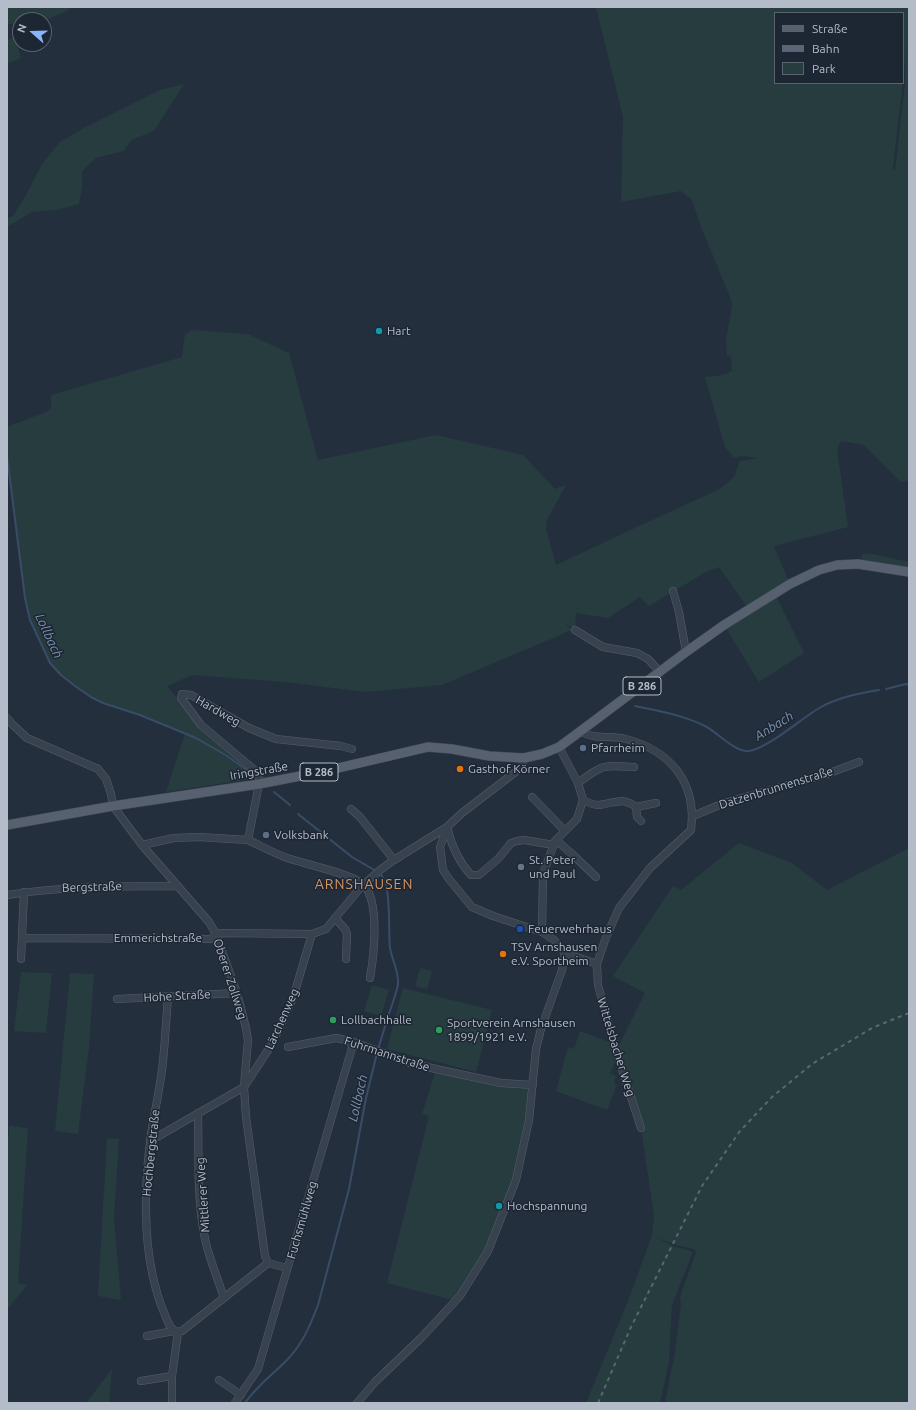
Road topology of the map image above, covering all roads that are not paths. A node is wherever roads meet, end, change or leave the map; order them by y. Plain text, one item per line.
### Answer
1 (909, 572) edge
2 (673, 591) dead end
3 (575, 630) dead end
4 (686, 652) junction
5 (660, 672) junction
6 (7, 718) edge
7 (581, 732) junction
8 (559, 746) junction
9 (352, 749) dead end
10 (524, 758) junction
11 (859, 762) dead end
12 (634, 767) dead end
13 (578, 783) junction
14 (259, 784) junction
15 (532, 797) dead end
16 (583, 800) junction
17 (656, 803) dead end
18 (113, 806) junction
19 (636, 807) junction
20 (351, 809) dead end
21 (693, 816) junction
22 (641, 821) dead end
23 (7, 825) edge
24 (447, 827) junction
25 (565, 831) junction
26 (248, 840) junction
27 (555, 843) junction
28 (142, 845) junction
29 (394, 860) junction
30 (596, 877) dead end
31 (364, 884) junction
32 (178, 886) junction
33 (24, 892) junction
34 (7, 895) edge
35 (335, 918) junction
36 (542, 932) junction
37 (216, 934) junction
38 (312, 934) junction
39 (22, 938) junction
40 (565, 953) junction
41 (21, 959) dead end
42 (346, 959) dead end
43 (597, 964) junction
44 (370, 978) dead end
45 (237, 993) junction
46 (168, 997) junction
47 (117, 999) dead end
48 (351, 1041) junction
49 (288, 1047) dead end
50 (533, 1085) junction
51 (244, 1087) junction
52 (198, 1113) junction
53 (641, 1128) dead end
54 (150, 1141) junction
55 (268, 1263) junction
56 (287, 1268) junction
57 (224, 1298) junction
58 (176, 1332) junction
59 (147, 1336) dead end
60 (172, 1376) junction
61 (219, 1380) dead end
62 (141, 1381) dead end
63 (241, 1395) junction
64 (172, 1403) edge
65 (236, 1403) edge
66 (357, 1403) edge

1 - 4 main road, B 286
2 - 4 street
3 - 5 street
4 - 5 main road, B 286
5 - 7 main road, B 286
6 - 18 street
7 - 8 main road, B 286
7 - 21 street
8 - 10 main road, Iringstraße / B 286
8 - 13 street
9 - 14 street, Hardweg
10 - 14 main road, Iringstraße / B 286
10 - 24 street, Emmerichstraße
11 - 21 street, Datzenbrunnenstraße
12 - 13 street
13 - 16 street
14 - 18 main road, Iringstraße / B 286
14 - 26 street
15 - 25 street
16 - 19 street
16 - 25 street
17 - 19 street
18 - 23 main road, Iringstraße / B 286
18 - 28 street, Oberer Zollweg
19 - 22 street
20 - 29 street
21 - 43 street
24 - 27 street
24 - 29 street, Emmerichstraße
24 - 36 street
25 - 27 street
26 - 28 street
26 - 31 street
27 - 30 street
27 - 36 street
28 - 32 street, Oberer Zollweg
29 - 31 street, Emmerichstraße
31 - 35 street, Emmerichstraße
31 - 44 street
32 - 33 street, Bergstraße
32 - 37 street, Oberer Zollweg
33 - 34 street, Bergstraße
33 - 39 street
35 - 38 street, Emmerichstraße
35 - 42 street
36 - 40 street
37 - 38 street, Emmerichstraße
37 - 39 street, Emmerichstraße
37 - 45 street, Oberer Zollweg
38 - 51 street, Lärchenweg
39 - 41 street
40 - 43 street
40 - 50 street
43 - 53 street, Wittelsbacher Weg
45 - 46 street, Hohe Straße
45 - 51 street, Oberer Zollweg
46 - 47 street, Hohe Straße
46 - 54 street, Hochbergstraße
48 - 49 street, Fuhrmannstraße
48 - 50 street, Fuhrmannstraße
48 - 56 street, Fuchsmühlweg
50 - 66 street
51 - 52 street, Lärchenweg
51 - 55 street, Oberer Zollweg
52 - 54 street, Lärchenweg
52 - 57 street, Mittlerer Weg
54 - 58 street, Hochbergstraße
55 - 56 street
55 - 57 street
56 - 63 street, Fuchsmühlweg
57 - 58 street
58 - 59 street
58 - 60 street
60 - 62 street
60 - 64 street
61 - 63 street
63 - 65 street, Fuchsmühlweg

